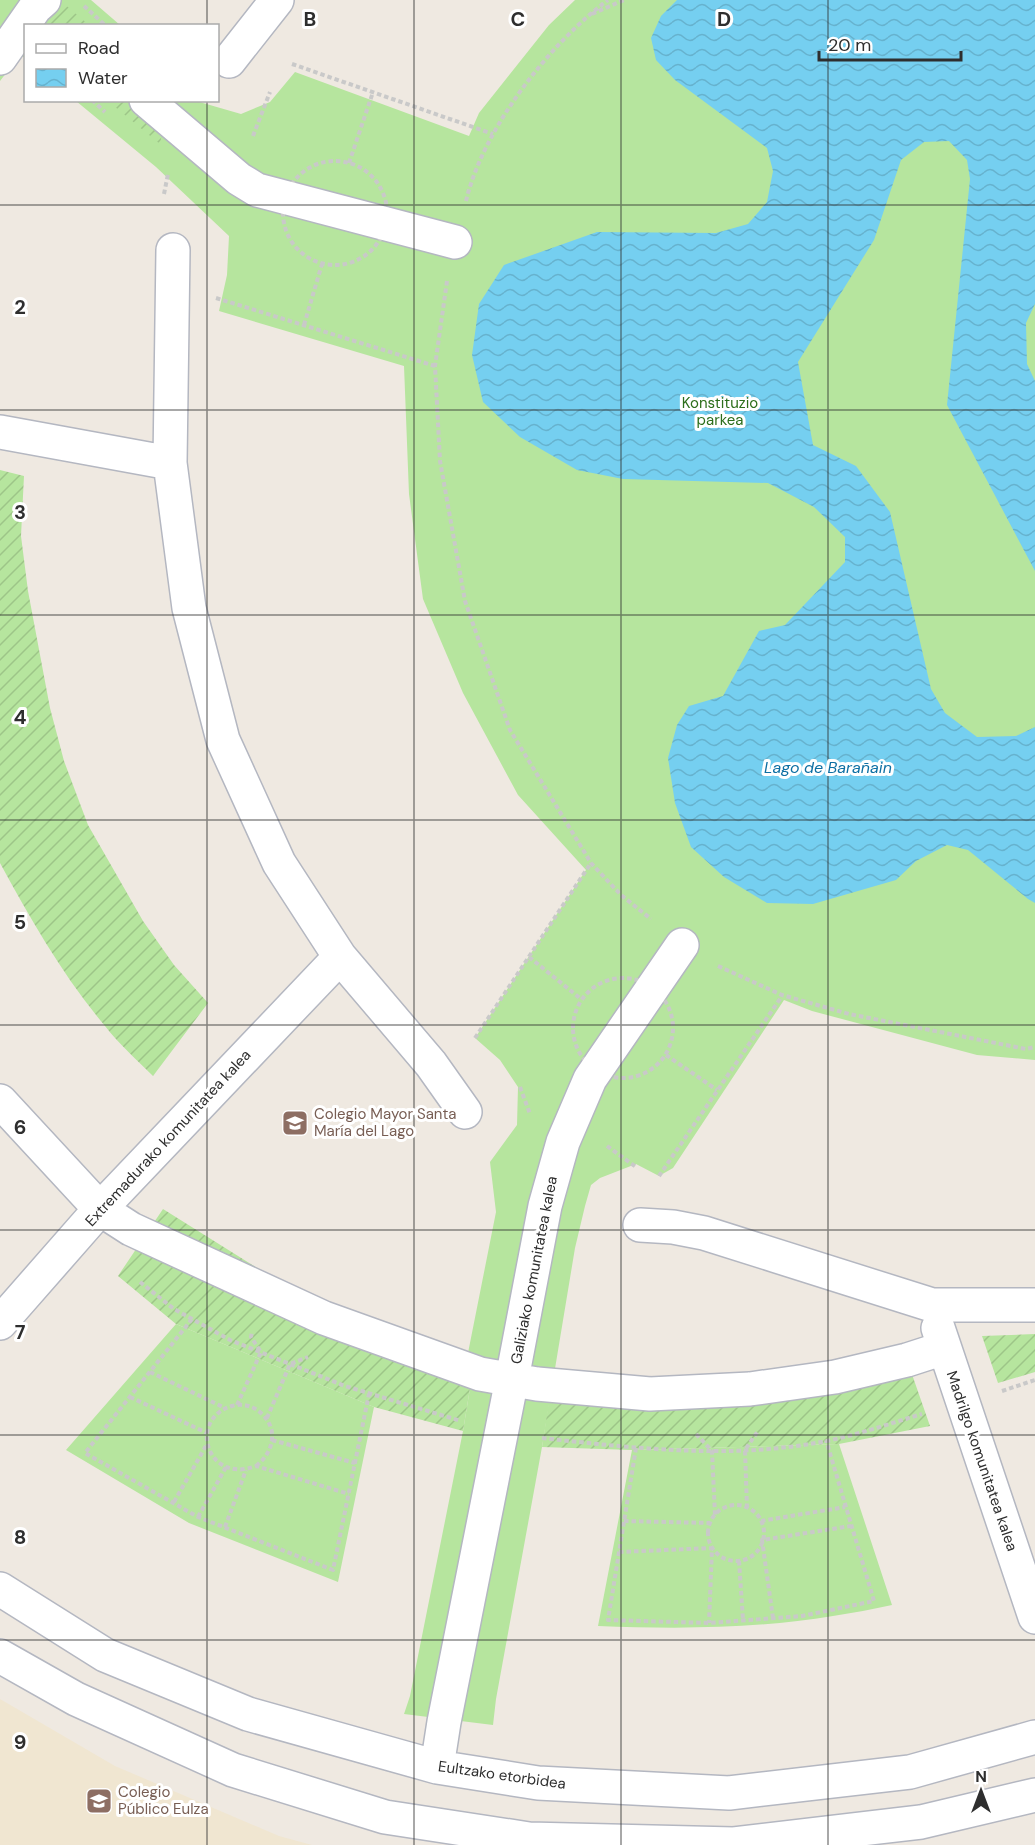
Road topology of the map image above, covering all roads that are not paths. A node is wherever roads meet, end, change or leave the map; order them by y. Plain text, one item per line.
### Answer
1 (277, 0) edge
2 (40, 8) edge
3 (27, 24) edge
4 (24, 28) edge
5 (0, 58) edge
6 (229, 61) dead end
7 (148, 102) edge
8 (455, 242) road end
9 (173, 250) dead end
10 (0, 432) edge
11 (170, 463) junction
12 (682, 945) road end
13 (340, 957) junction
14 (0, 1101) edge
15 (465, 1112) dead end
16 (100, 1209) junction
17 (640, 1226) dead end
18 (932, 1305) junction
19 (1035, 1305) edge
20 (0, 1323) edge
21 (944, 1348) junction
22 (513, 1379) junction
23 (0, 1589) edge
24 (1035, 1617) edge
25 (0, 1656) edge
26 (1035, 1737) edge
27 (437, 1767) junction
28 (1035, 1795) edge

1 - 6 street
2 - 3 street
4 - 5 street
7 - 8 street
9 - 11 street
10 - 11 street
11 - 13 street
12 - 22 street, Galiziako komunitatea kalea
13 - 15 street
13 - 16 street, Extremadurako komunitatea kalea
14 - 16 street, Galiziako komunitatea kalea
16 - 20 street, Extremadurako komunitatea kalea
16 - 22 street, Galiziako komunitatea kalea
17 - 18 street
18 - 19 street
18 - 21 street, Madrilgo komunitatea kalea
21 - 22 street, Galiziako komunitatea kalea
21 - 24 street, Madrilgo komunitatea kalea
22 - 27 street, Galiziako komunitatea kalea
23 - 27 street, Eultzako etorbidea
25 - 28 street
26 - 27 street, Eultzako etorbidea

